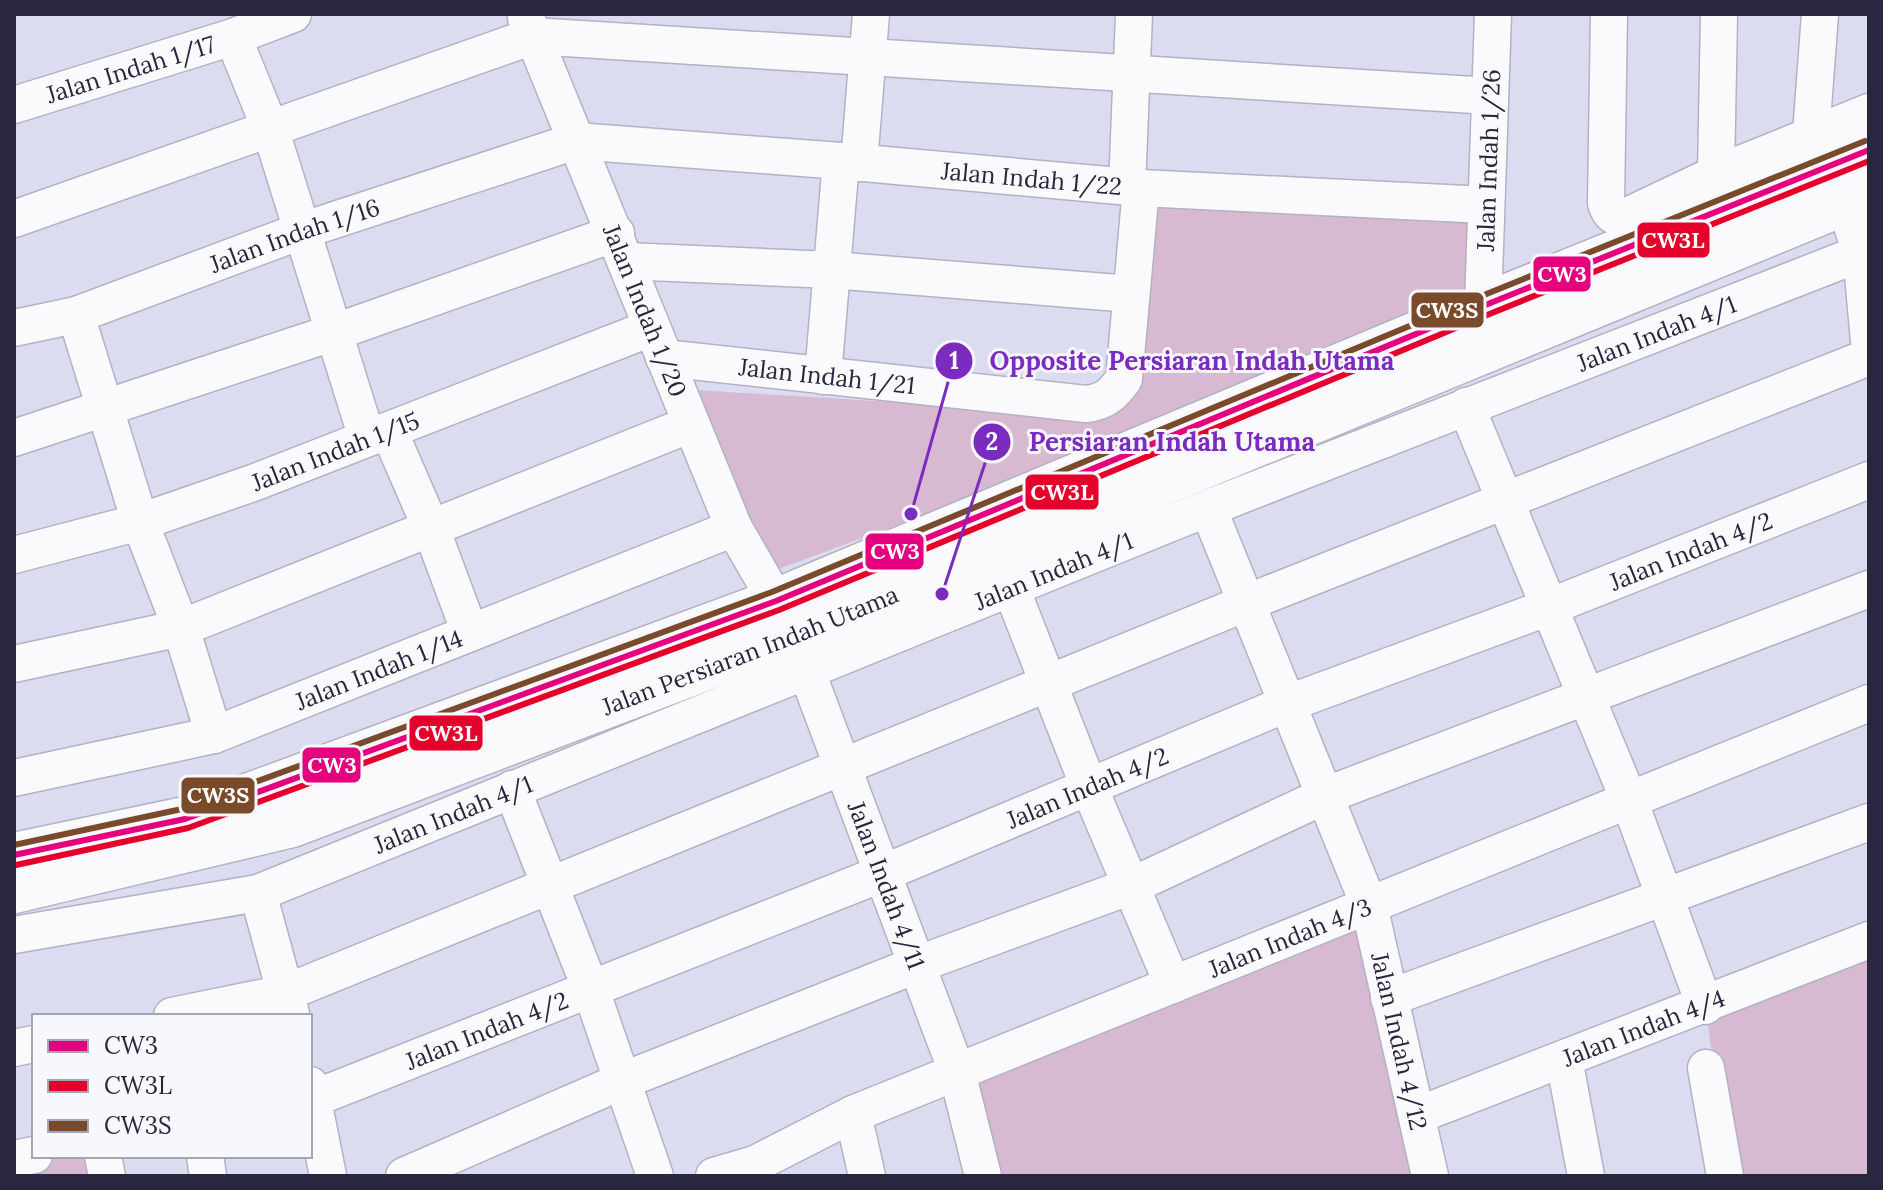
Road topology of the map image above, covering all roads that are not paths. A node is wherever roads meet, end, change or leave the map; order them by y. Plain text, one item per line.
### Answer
1 (293, 14) edge
2 (871, 14) edge
3 (1134, 14) edge
4 (1493, 14) edge
5 (1609, 14) edge
6 (1719, 14) edge
7 (1820, 14) edge
8 (529, 25) edge
9 (233, 37) junction
10 (868, 57) junction
11 (1132, 73) junction
12 (1490, 96) junction
13 (14, 105) edge
14 (1869, 112) edge
15 (270, 128) junction
16 (1811, 134) junction
17 (576, 141) junction
18 (1869, 150) edge
19 (850, 162) junction
20 (1716, 174) junction
21 (1134, 187) junction
22 (1856, 198) edge
23 (1486, 205) junction
24 (14, 219) edge
25 (301, 231) junction
26 (621, 247) junction
27 (1865, 251) edge
28 (832, 270) junction
29 (1131, 294) junction
30 (1483, 306) junction
31 (76, 315) junction
32 (14, 328) edge
33 (335, 332) junction
34 (1869, 341) edge
35 (658, 343) junction
36 (1869, 357) edge
37 (823, 376) junction
38 (1466, 406) junction
39 (103, 408) junction
40 (691, 424) junction
41 (378, 434) junction
42 (14, 438) edge
43 (1869, 480) edge
44 (1504, 501) junction
45 (1208, 508) junction
46 (140, 522) junction
47 (431, 528) junction
48 (734, 528) junction
49 (14, 555) edge
50 (1011, 588) junction
51 (1869, 589) edge
52 (1246, 603) junction
53 (1549, 607) junction
54 (181, 628) junction
55 (470, 633) junction
56 (791, 636) junction
57 (14, 664) edge
58 (1049, 685) junction
59 (1584, 696) junction
60 (1869, 703) edge
61 (1286, 704) junction
62 (214, 735) junction
63 (842, 766) junction
64 (14, 778) edge
65 (1089, 787) junction
66 (512, 789) junction
67 (1324, 796) junction
68 (1629, 800) junction
69 (1869, 822) edge
70 (14, 855) edge
71 (881, 874) junction
72 (549, 885) junction
73 (1131, 886) junction
74 (14, 891) edge
75 (258, 893) junction
76 (1665, 895) junction
77 (1369, 905) junction
78 (14, 935) edge
79 (1869, 940) edge
80 (916, 965) junction
81 (1173, 985) junction
82 (591, 990) junction
83 (1389, 998) junction
84 (288, 1005) edge
85 (1705, 1006) junction
86 (193, 1014) edge
87 (1564, 1059) junction
88 (1706, 1068) dead end
89 (957, 1072) junction
90 (622, 1081) junction
91 (312, 1095) edge
92 (312, 1100) edge
93 (853, 1114) junction
94 (1418, 1115) junction
95 (756, 1170) edge
96 (328, 1176) edge
97 (404, 1176) edge
98 (655, 1176) edge
99 (714, 1176) edge
100 (867, 1176) edge
101 (983, 1176) edge
102 (1430, 1176) edge
103 (1586, 1176) edge
104 (1725, 1176) edge

1 - 9 street, Jalan Indah 1/17
2 - 10 street
3 - 11 street
4 - 12 street, Jalan Indah 1/26
5 - 20 street
6 - 20 street
7 - 16 street
8 - 10 street
8 - 15 street
8 - 17 street, Jalan Indah 1/20
9 - 13 street, Jalan Indah 1/17
9 - 15 street
10 - 11 street
10 - 19 street
11 - 12 street
11 - 21 street
12 - 23 street, Jalan Indah 1/26
14 - 16 street
15 - 24 street
15 - 25 street
16 - 20 street
17 - 19 street, Jalan Indah 1/22
17 - 25 street, Jalan Indah 1/16
17 - 26 street, Jalan Indah 1/20
18 - 30 main road, Jalan Persiaran Indah Utama
19 - 21 street, Jalan Indah 1/22
19 - 28 street
21 - 23 street, Jalan Indah 1/22
21 - 29 street
22 - 27 street
22 - 56 main road, Jalan Persiaran Indah Utama
23 - 30 street, Jalan Indah 1/26
25 - 31 street, Jalan Indah 1/16
25 - 33 street
26 - 28 street
26 - 33 street
26 - 35 street, Jalan Indah 1/20
27 - 34 street
27 - 38 street, Jalan Indah 4/1
28 - 29 street
28 - 37 street
29 - 37 street, Jalan Indah 1/21
30 - 56 main road, Jalan Persiaran Indah Utama
31 - 32 street, Jalan Indah 1/16
31 - 39 street
33 - 39 street
33 - 41 street
35 - 37 street, Jalan Indah 1/21
35 - 40 street, Jalan Indah 1/20
35 - 41 street, Jalan Indah 1/15
36 - 44 street
38 - 44 street
38 - 45 street, Jalan Indah 4/1
39 - 42 street
39 - 46 street
40 - 47 street
40 - 48 street, Jalan Indah 1/20
41 - 46 street, Jalan Indah 1/15
41 - 47 street
43 - 53 street, Jalan Indah 4/2
44 - 52 street
44 - 53 street
45 - 50 street, Jalan Indah 4/1
45 - 52 street, Jalan Indah 4/12
46 - 49 street, Jalan Indah 1/15
46 - 54 street
47 - 54 street
47 - 55 street
48 - 55 street, Jalan Indah 1/14
48 - 56 street, Jalan Indah 1/20
50 - 56 street, Jalan Indah 4/1
50 - 58 street
51 - 59 street
52 - 58 street
52 - 61 street, Jalan Indah 4/12
53 - 59 street
53 - 61 street, Jalan Indah 4/2
54 - 57 street
54 - 62 street
55 - 62 street, Jalan Indah 1/14
56 - 63 street, Jalan Indah 4/11
56 - 66 street, Jalan Indah 4/1
56 - 70 main road, Jalan Persiaran Indah Utama
56 - 74 main road, Jalan Persiaran Indah Utama
58 - 63 street
58 - 65 street
59 - 67 street
59 - 68 street
60 - 68 street, Jalan Indah 4/3
61 - 65 street, Jalan Indah 4/2
61 - 67 street, Jalan Indah 4/12
62 - 64 street, Jalan Indah 1/14
63 - 71 street, Jalan Indah 4/11
63 - 72 street
65 - 71 street, Jalan Indah 4/2
65 - 73 street
66 - 72 street
66 - 75 street, Jalan Indah 4/1
67 - 73 street
67 - 77 street, Jalan Indah 4/12
68 - 76 street
68 - 77 street, Jalan Indah 4/3
69 - 76 street
71 - 80 street, Jalan Indah 4/11
71 - 82 street, Jalan Indah 4/2
72 - 82 street
72 - 84 street
73 - 80 street
73 - 81 street
75 - 78 street, Jalan Indah 4/1
75 - 84 street
76 - 83 street
76 - 85 street
77 - 81 street, Jalan Indah 4/3
77 - 83 street, Jalan Indah 4/12
79 - 85 street, Jalan Indah 4/4
80 - 89 street, Jalan Indah 4/11
80 - 90 street
81 - 89 street, Jalan Indah 4/3
82 - 90 street
82 - 91 street, Jalan Indah 4/2
83 - 94 street, Jalan Indah 4/12
84 - 86 street
85 - 87 street, Jalan Indah 4/4
87 - 94 street, Jalan Indah 4/4
87 - 103 street
88 - 104 street
89 - 93 street, Jalan Indah 4/3
89 - 101 street, Jalan Indah 4/11
90 - 97 street
90 - 98 street
92 - 96 street
93 - 95 street, Jalan Indah 4/3
93 - 100 street
94 - 102 street, Jalan Indah 4/12
95 - 99 street, Jalan Indah 4/3

